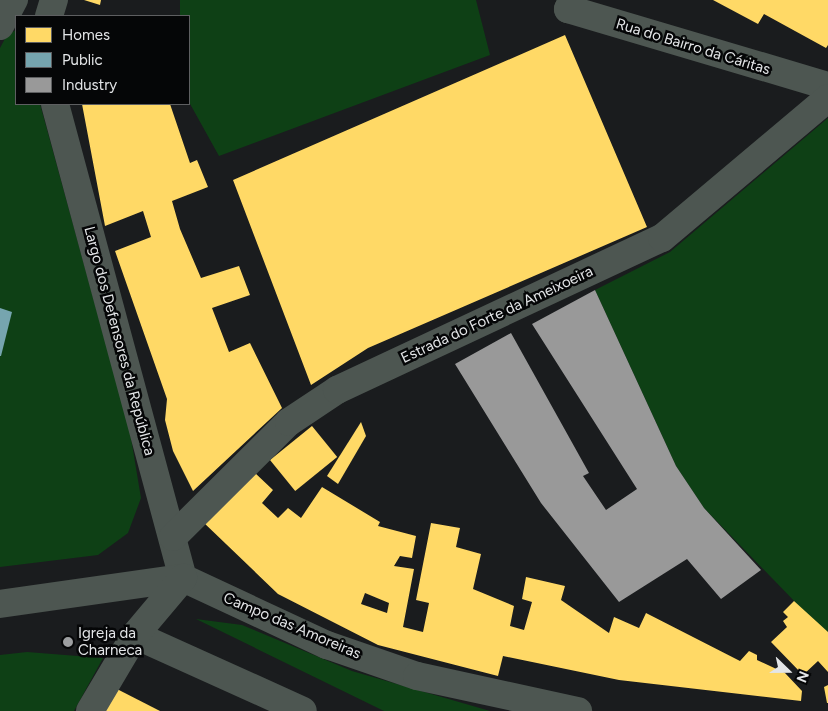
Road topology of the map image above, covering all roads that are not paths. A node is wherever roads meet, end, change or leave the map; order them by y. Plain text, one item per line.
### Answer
1 (14, 0) edge
2 (44, 0) edge
3 (54, 0) edge
4 (572, 0) edge
5 (44, 15) edge
6 (49, 15) edge
7 (0, 26) edge
8 (828, 86) edge
9 (828, 98) edge
10 (55, 105) edge
11 (173, 537) junction
12 (183, 578) junction
13 (0, 604) edge
14 (135, 635) junction
15 (90, 711) edge
16 (302, 711) edge
17 (578, 711) edge

1 - 7 street
2 - 5 street
3 - 6 street
4 - 8 street, Rua do Bairro da Cáritas
9 - 11 street, Estrada do Forte da Ameixoeira
10 - 11 street, Largo dos Defensores da República
11 - 12 street, Largo dos Defensores da República
12 - 13 street
12 - 14 street
12 - 17 street, Campo das Amoreiras
14 - 15 street
14 - 16 street

